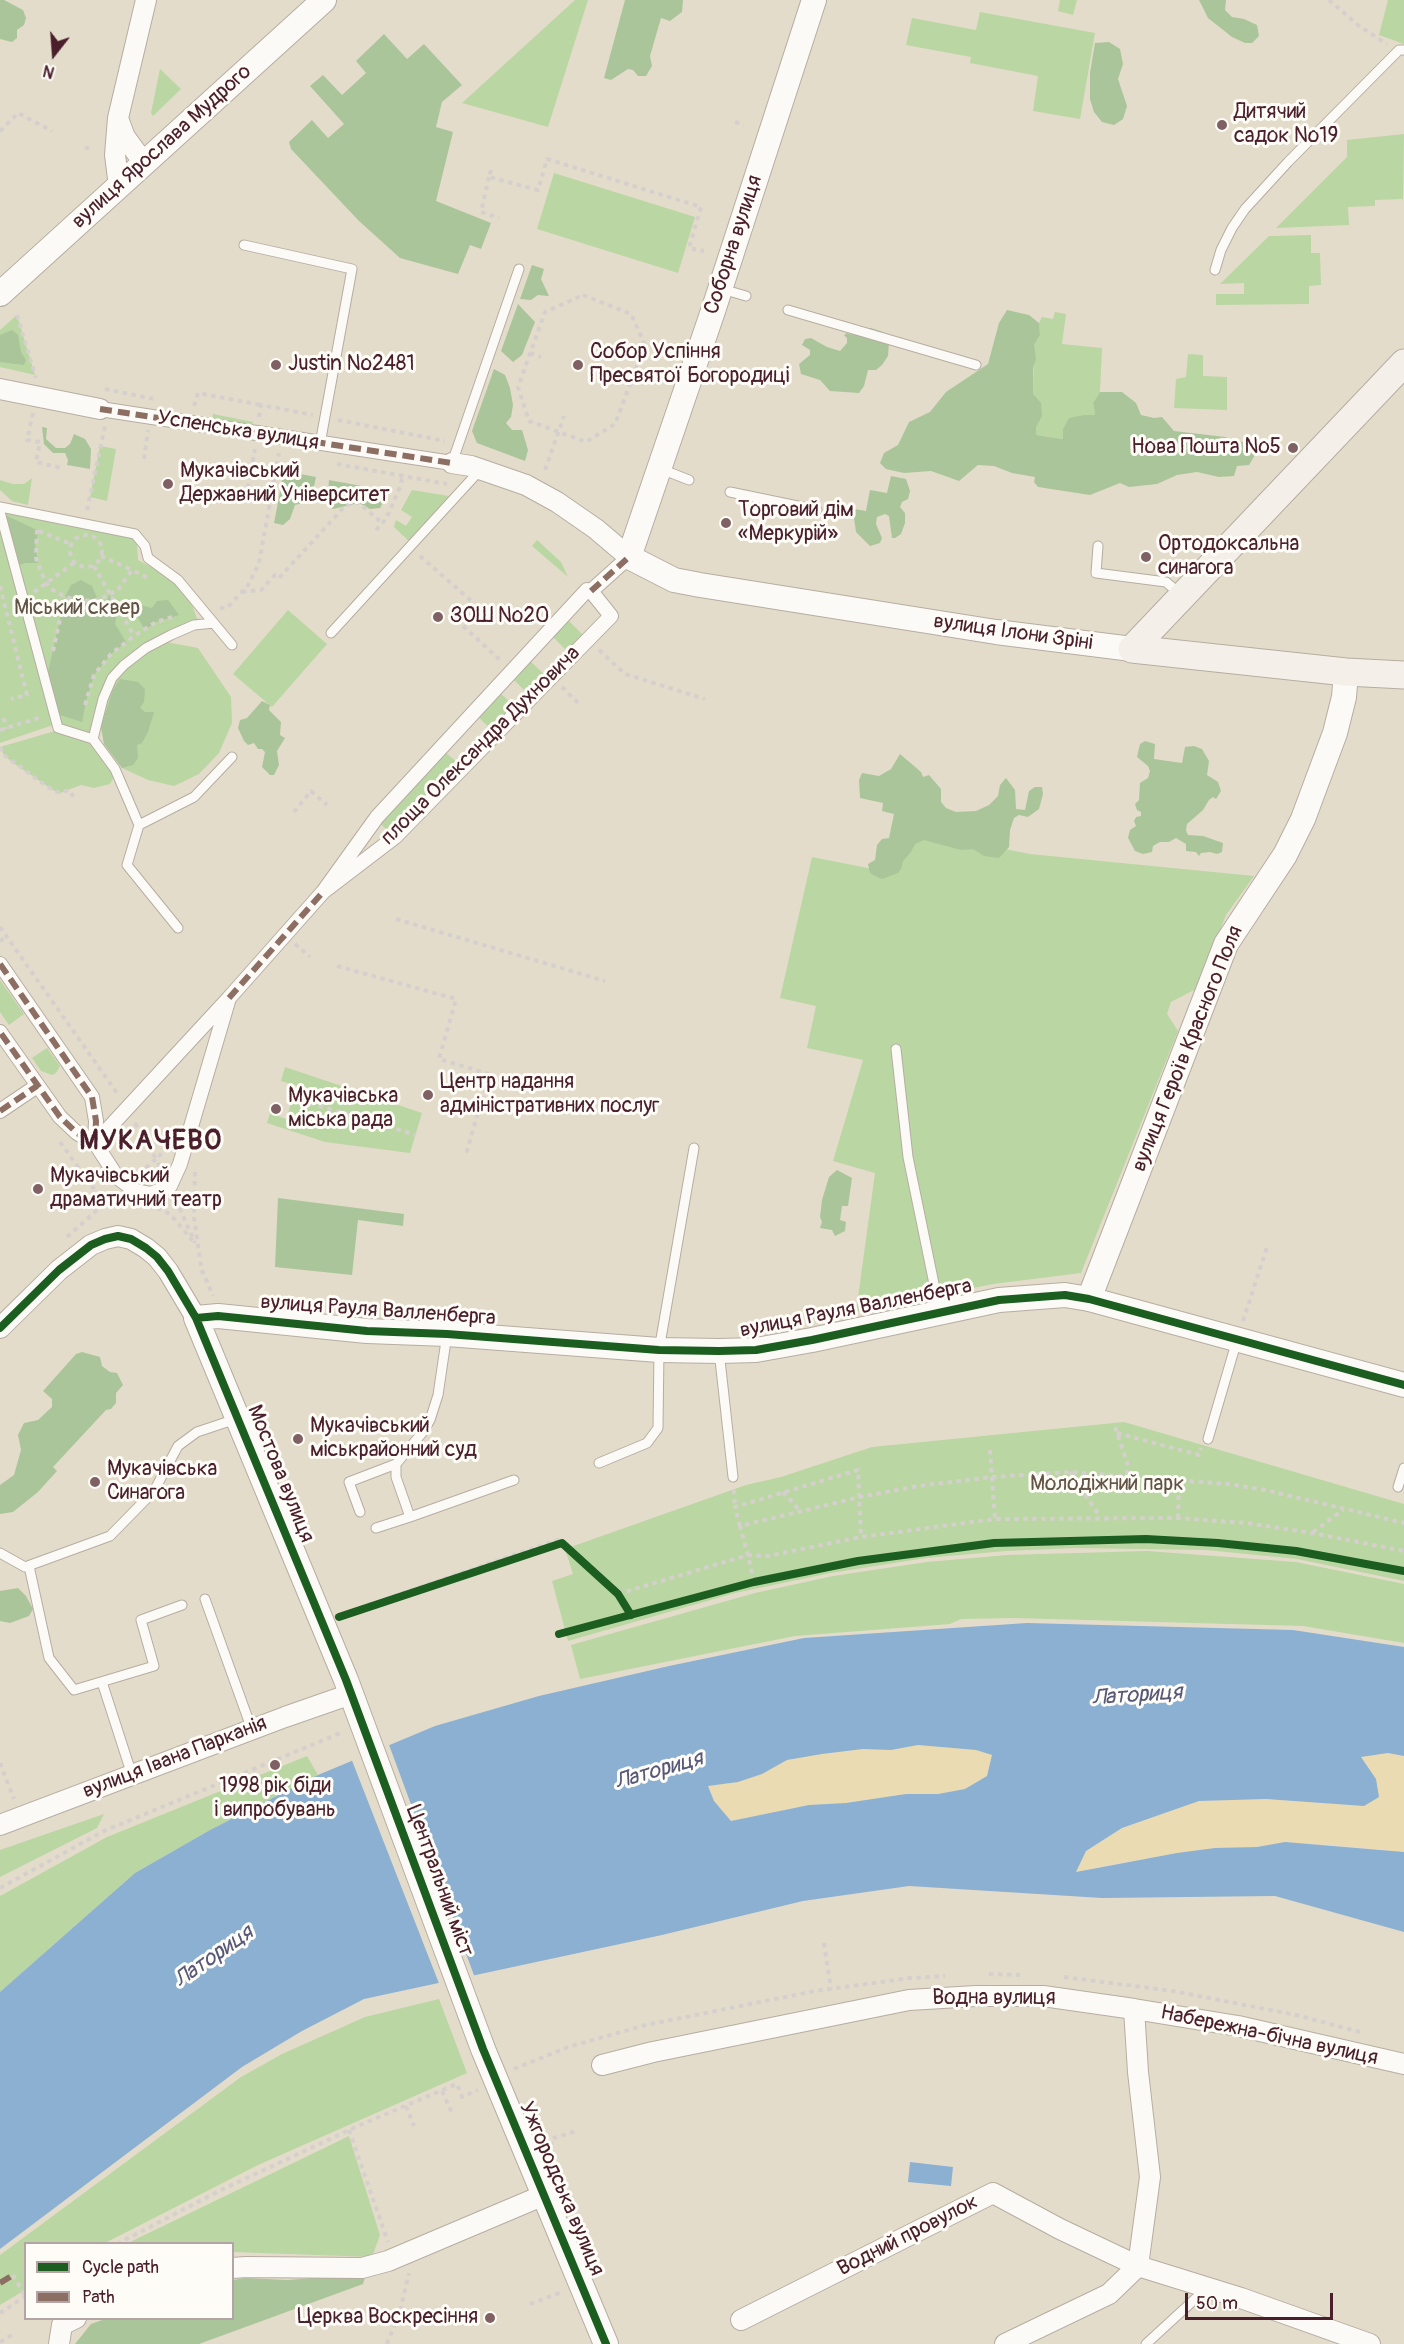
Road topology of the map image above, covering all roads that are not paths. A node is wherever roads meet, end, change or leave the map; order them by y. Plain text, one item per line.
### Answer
1 (146, 0) edge
2 (324, 0) edge
3 (814, 0) edge
4 (1401, 50) edge
5 (118, 118) junction
6 (144, 163) junction
7 (118, 186) junction
8 (244, 244) dead end
9 (519, 269) dead end
10 (1215, 270) dead end
11 (720, 289) junction
12 (0, 294) edge
13 (746, 297) dead end
14 (788, 310) dead end
15 (1404, 363) edge
16 (976, 365) dead end
17 (0, 389) edge
18 (104, 409) joint
19 (320, 444) junction
20 (445, 462) junction
21 (481, 469) junction
22 (660, 469) junction
23 (689, 480) dead end
24 (729, 492) dead end
25 (0, 510) edge
26 (817, 510) dead end
27 (1098, 546) dead end
28 (629, 558) junction
29 (591, 591) junction
30 (1182, 595) junction
31 (214, 623) junction
32 (332, 633) dead end
33 (232, 645) dead end
34 (1132, 649) junction
35 (1346, 672) junction
36 (1404, 675) edge
37 (93, 739) junction
38 (232, 757) dead end
39 (139, 825) junction
40 (323, 892) junction
41 (178, 928) dead end
42 (0, 964) edge
43 (229, 998) junction
44 (0, 1032) edge
45 (896, 1049) dead end
46 (37, 1086) junction
47 (0, 1111) edge
48 (95, 1143) junction
49 (694, 1148) dead end
50 (1089, 1299) junction
51 (940, 1312) junction
52 (196, 1318) junction
53 (0, 1328) edge
54 (1240, 1332) junction
55 (447, 1334) junction
56 (659, 1350) junction
57 (719, 1351) junction
58 (1404, 1385) edge
59 (238, 1418) junction
60 (1205, 1441) road end
61 (599, 1463) dead end
62 (396, 1464) junction
63 (1404, 1468) edge
64 (733, 1477) dead end
65 (514, 1480) dead end
66 (1398, 1487) dead end
67 (360, 1512) dead end
68 (410, 1516) junction
69 (376, 1528) dead end
70 (0, 1553) edge
71 (29, 1566) junction
72 (205, 1599) dead end
73 (182, 1605) dead end
74 (102, 1682) junction
75 (351, 1694) junction
76 (355, 1728) joint
77 (252, 1730) junction
78 (132, 1775) junction
79 (0, 1825) edge
80 (1134, 2009) junction
81 (483, 2049) joint
82 (1404, 2064) edge
83 (602, 2065) dead end
84 (544, 2195) junction
85 (1138, 2266) junction
86 (234, 2268) edge
87 (1207, 2288) junction
88 (741, 2320) dead end
89 (606, 2344) edge
90 (1005, 2344) edge
91 (1146, 2344) edge
92 (1370, 2344) edge

1 - 5 street
2 - 6 street, вулиця Ярослава Мудрого
3 - 11 street, Соборна вулиця
4 - 10 lane
5 - 6 street
5 - 7 street
6 - 7 street, вулиця Ярослава Мудрого
7 - 12 street, вулиця Ярослава Мудрого
8 - 19 lane
9 - 20 lane
11 - 13 lane
11 - 22 street, Соборна вулиця
14 - 16 lane
15 - 30 main road
17 - 18 street, Успенська вулиця
18 - 19 street, Успенська вулиця
19 - 20 street, Успенська вулиця
20 - 21 street, Успенська вулиця
21 - 28 street, Успенська вулиця
21 - 32 lane
22 - 23 lane
22 - 28 street, Соборна вулиця
24 - 26 lane
25 - 31 lane
25 - 37 lane
27 - 30 lane
28 - 29 street, площа Олександра Духновича
28 - 34 street, вулиця Ілони Зріні
29 - 40 street, площа Олександра Духновича
29 - 40 street, площа Олександра Духновича
30 - 34 main road
31 - 33 lane
31 - 37 lane
34 - 35 main road, вулиця Ілони Зріні
35 - 36 main road, вулиця Ілони Зріні
35 - 50 street, вулиця Героїв Красного Поля
37 - 39 lane
38 - 39 lane
39 - 41 lane
40 - 43 street, площа Олександра Духновича
42 - 48 street
43 - 48 street, площа Олександра Духновича
43 - 48 street, площа Олександра Духновича
44 - 46 street
45 - 51 lane
46 - 47 street
46 - 48 street
49 - 56 lane
50 - 51 street, вулиця Рауля Валленберга
50 - 54 street, вулиця Рауля Валленберга
51 - 57 street, вулиця Рауля Валленберга
52 - 53 street, Мостова вулиця
52 - 55 street, вулиця Рауля Валленберга
52 - 59 street, Мостова вулиця
54 - 58 street, вулиця Рауля Валленберга
54 - 60 lane
55 - 56 street, вулиця Рауля Валленберга
55 - 62 lane
56 - 57 street, вулиця Рауля Валленберга
56 - 61 lane
57 - 64 lane
59 - 71 lane
59 - 75 street, Мостова вулиця
62 - 67 lane
62 - 68 lane
63 - 66 lane
65 - 68 lane
68 - 69 lane
70 - 71 lane
71 - 74 lane
72 - 77 lane
73 - 74 lane
74 - 78 lane
75 - 76 street, Мостова вулиця
75 - 77 street, вулиця Івана Парканія
76 - 81 street, Центральний міст
77 - 78 street, вулиця Івана Парканія
78 - 79 street, вулиця Івана Парканія
80 - 82 street, Набережна-бічна вулиця
80 - 83 street, Водна вулиця
80 - 85 street
81 - 84 street, Ужгородська вулиця
84 - 86 street
84 - 89 street, Ужгородська вулиця
85 - 87 street
85 - 88 street, Водний провулок
85 - 90 street
87 - 91 lane
87 - 92 street

